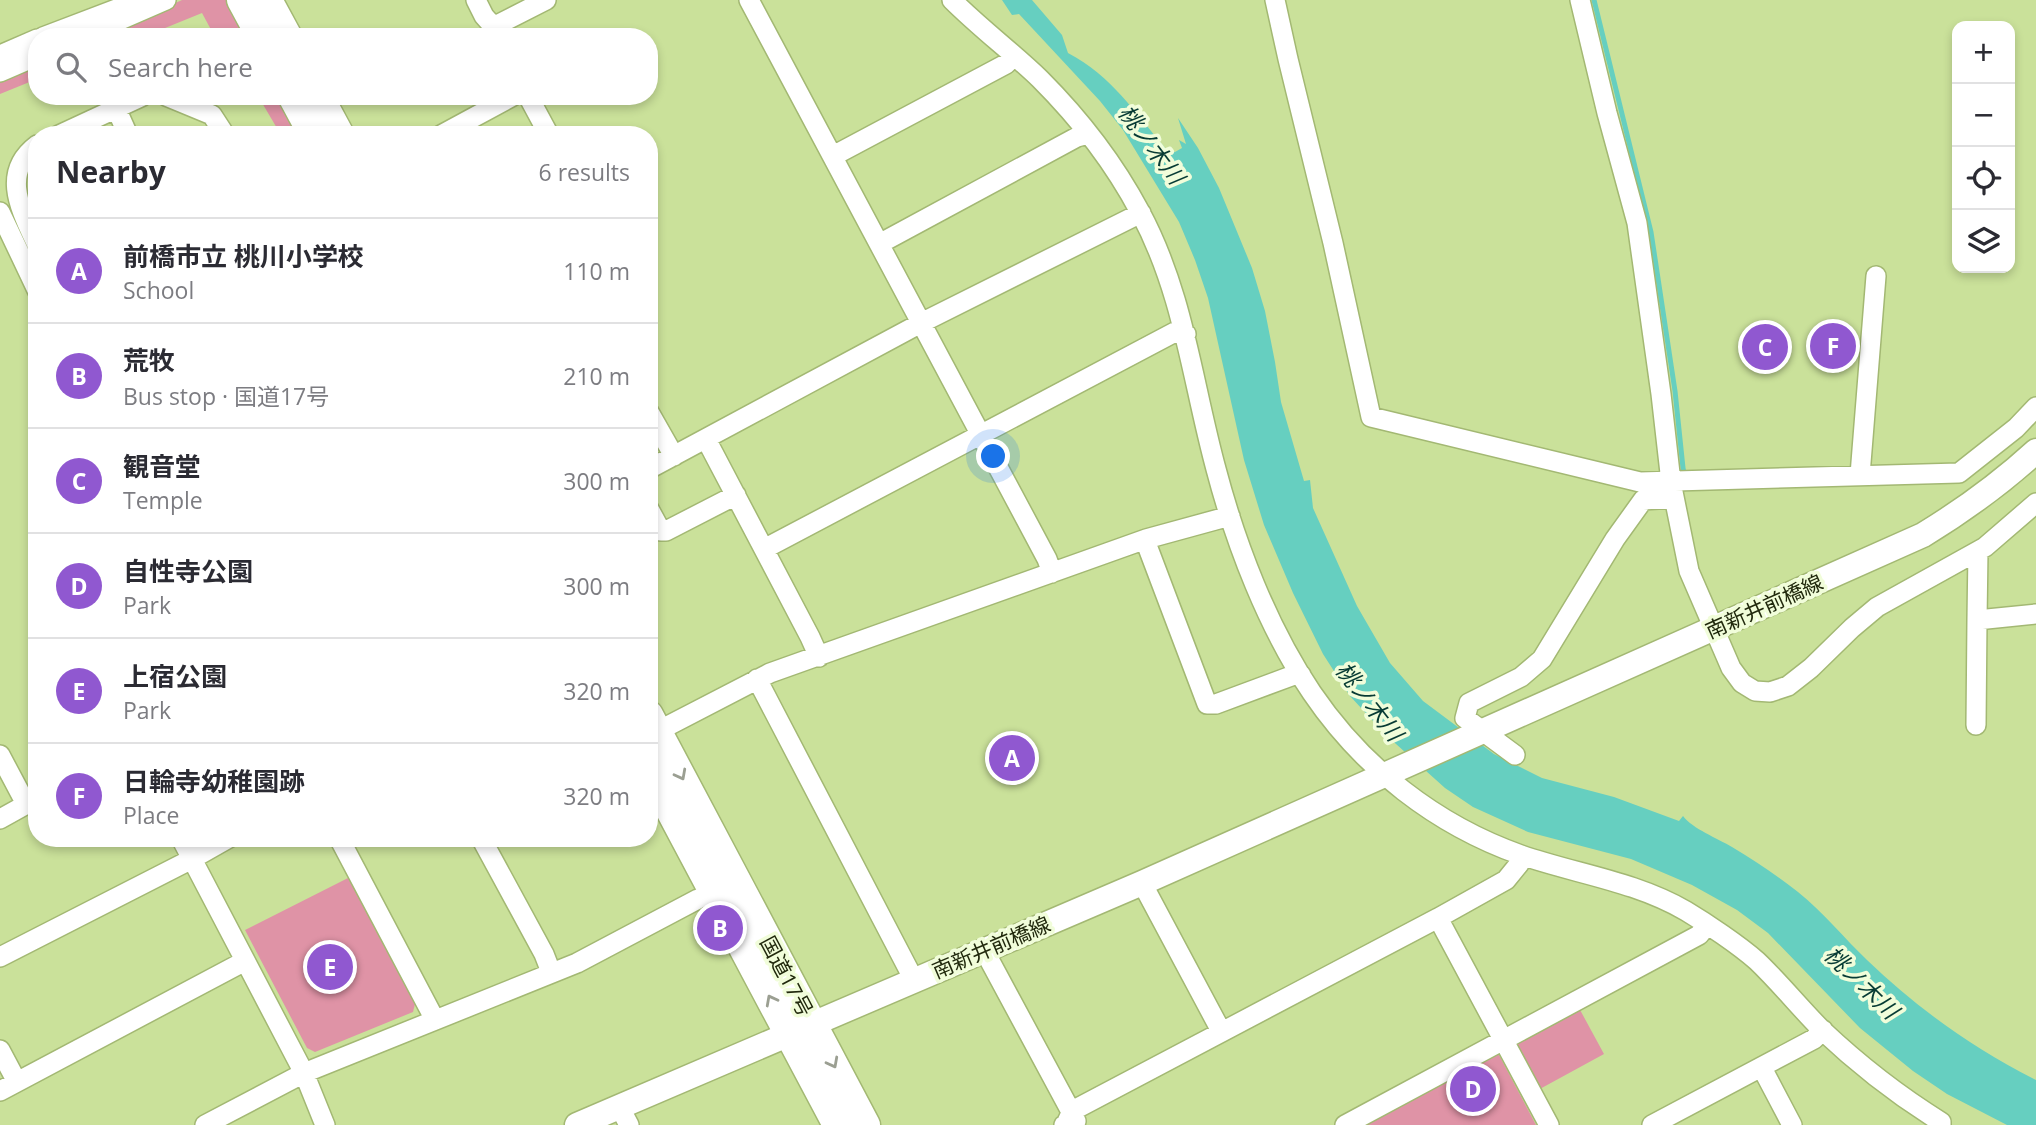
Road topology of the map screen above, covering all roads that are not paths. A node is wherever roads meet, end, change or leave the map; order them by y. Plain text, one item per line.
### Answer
1 (140, 0) edge
2 (166, 0) edge
3 (241, 0) edge
4 (268, 0) edge
5 (476, 0) edge
6 (546, 0) edge
7 (749, 0) edge
8 (952, 0) edge
9 (1275, 0) edge
10 (1580, 0) edge
11 (67, 28) edge
12 (102, 28) edge
13 (256, 28) edge
14 (283, 28) edge
15 (492, 28) edge
16 (496, 28) edge
17 (28, 44) edge
18 (0, 55) edge
19 (1017, 58) junction
20 (28, 60) edge
21 (0, 72) edge
22 (123, 105) edge
23 (191, 105) edge
24 (297, 105) edge
25 (324, 105) edge
26 (496, 105) edge
27 (533, 105) edge
28 (116, 108) junction
29 (78, 126) edge
30 (124, 126) edge
31 (219, 126) edge
32 (308, 126) edge
33 (335, 126) edge
34 (458, 126) edge
35 (544, 126) edge
36 (1088, 134) junction
37 (28, 151) edge
38 (833, 156) junction
39 (1141, 213) junction
40 (2, 219) edge
41 (28, 226) edge
42 (880, 244) junction
43 (28, 272) edge
44 (1876, 276) dead end
45 (921, 323) junction
46 (1186, 334) junction
47 (2036, 407) edge
48 (658, 428) edge
49 (981, 434) junction
50 (706, 439) junction
51 (2036, 451) edge
52 (674, 456) junction
53 (658, 464) edge
54 (1860, 475) junction
55 (1672, 490) junction
56 (736, 495) junction
57 (2036, 503) edge
58 (1230, 516) junction
59 (658, 526) edge
60 (1145, 540) junction
61 (764, 550) junction
62 (1978, 551) junction
63 (1052, 573) junction
64 (2036, 614) edge
65 (1976, 620) junction
66 (1713, 629) junction
67 (818, 657) junction
68 (1301, 676) junction
69 (757, 679) junction
70 (658, 721) edge
71 (1976, 725) dead end
72 (658, 731) edge
73 (1478, 732) junction
74 (0, 755) edge
75 (1515, 755) dead end
76 (1394, 770) junction
77 (658, 788) edge
78 (28, 797) edge
79 (28, 804) edge
80 (0, 819) edge
81 (186, 847) edge
82 (213, 847) edge
83 (344, 847) edge
84 (486, 847) edge
85 (1523, 856) junction
86 (192, 859) junction
87 (1142, 883) junction
88 (713, 893) junction
89 (1438, 918) junction
90 (1707, 925) junction
91 (984, 950) junction
92 (0, 957) edge
93 (245, 961) junction
94 (551, 972) junction
95 (914, 981) junction
96 (435, 1020) junction
97 (801, 1030) junction
98 (1823, 1030) junction
99 (1221, 1031) junction
100 (1504, 1040) junction
101 (0, 1050) edge
102 (1762, 1068) junction
103 (304, 1073) junction
104 (9, 1086) edge
105 (624, 1116) edge
106 (1071, 1121) edge
107 (205, 1125) edge
108 (325, 1125) edge
109 (577, 1125) edge
110 (837, 1125) edge
111 (866, 1125) edge
112 (1345, 1125) edge
113 (1549, 1125) edge
114 (1652, 1125) edge
115 (1793, 1125) edge
116 (1941, 1125) edge

1 - 11 street
2 - 12 street
3 - 13 highway
4 - 14 highway
5 - 15 street
6 - 16 street
7 - 38 street
8 - 19 street
9 - 55 street
10 - 55 street
17 - 18 street
19 - 36 street
19 - 38 street
20 - 21 street
22 - 28 street
23 - 31 street
24 - 32 highway
25 - 33 highway
26 - 34 street
27 - 35 street
28 - 29 street
28 - 30 street
36 - 39 street
36 - 42 street
37 - 41 street
38 - 42 street
39 - 45 street
39 - 46 street
40 - 43 street
42 - 45 street
44 - 54 street
45 - 49 street
45 - 50 street
46 - 49 street
46 - 58 street
47 - 54 street
48 - 52 street
49 - 61 street
49 - 63 street
50 - 52 street
50 - 56 street
51 - 66 main road, 南新井前橋線
52 - 53 street
54 - 55 street
55 - 66 street
55 - 73 street
56 - 59 street
56 - 61 street
57 - 62 street
58 - 60 street
58 - 68 street
60 - 63 street
60 - 68 street
61 - 67 street
62 - 65 street
62 - 66 street
63 - 67 street
64 - 65 street
65 - 71 street
66 - 73 main road, 南新井前橋線
67 - 69 street
68 - 76 street
69 - 70 street
69 - 95 street
72 -> 97 highway, 国道17号
73 - 75 street
73 - 76 main road, 南新井前橋線
74 - 78 street
76 - 85 street
76 - 87 main road, 南新井前橋線
77 - 88 highway, 国道17号
79 - 80 street
81 - 86 street
82 - 86 street
83 - 96 street
84 - 94 street
85 - 89 street
85 - 90 street
86 - 92 street
86 - 93 street
87 - 91 main road, 南新井前橋線
87 - 99 street
88 - 94 street
97 -> 88 highway, 国道17号
89 - 99 street
89 - 100 street
90 - 98 street
90 - 100 street
91 - 95 main road, 南新井前橋線
91 - 106 street
93 - 103 street
93 - 104 street
94 - 96 street
95 - 97 main road, 南新井前橋線
96 - 103 street
97 - 105 main road, 南新井前橋線
97 - 110 highway, 国道17号
97 -> 111 highway, 国道17号
98 - 102 street
98 - 116 street
99 - 106 street
100 - 112 street
100 - 113 street
101 - 104 street
102 - 114 street
102 - 115 street
103 - 107 street
103 - 108 street
105 - 109 main road, 南新井前橋線

